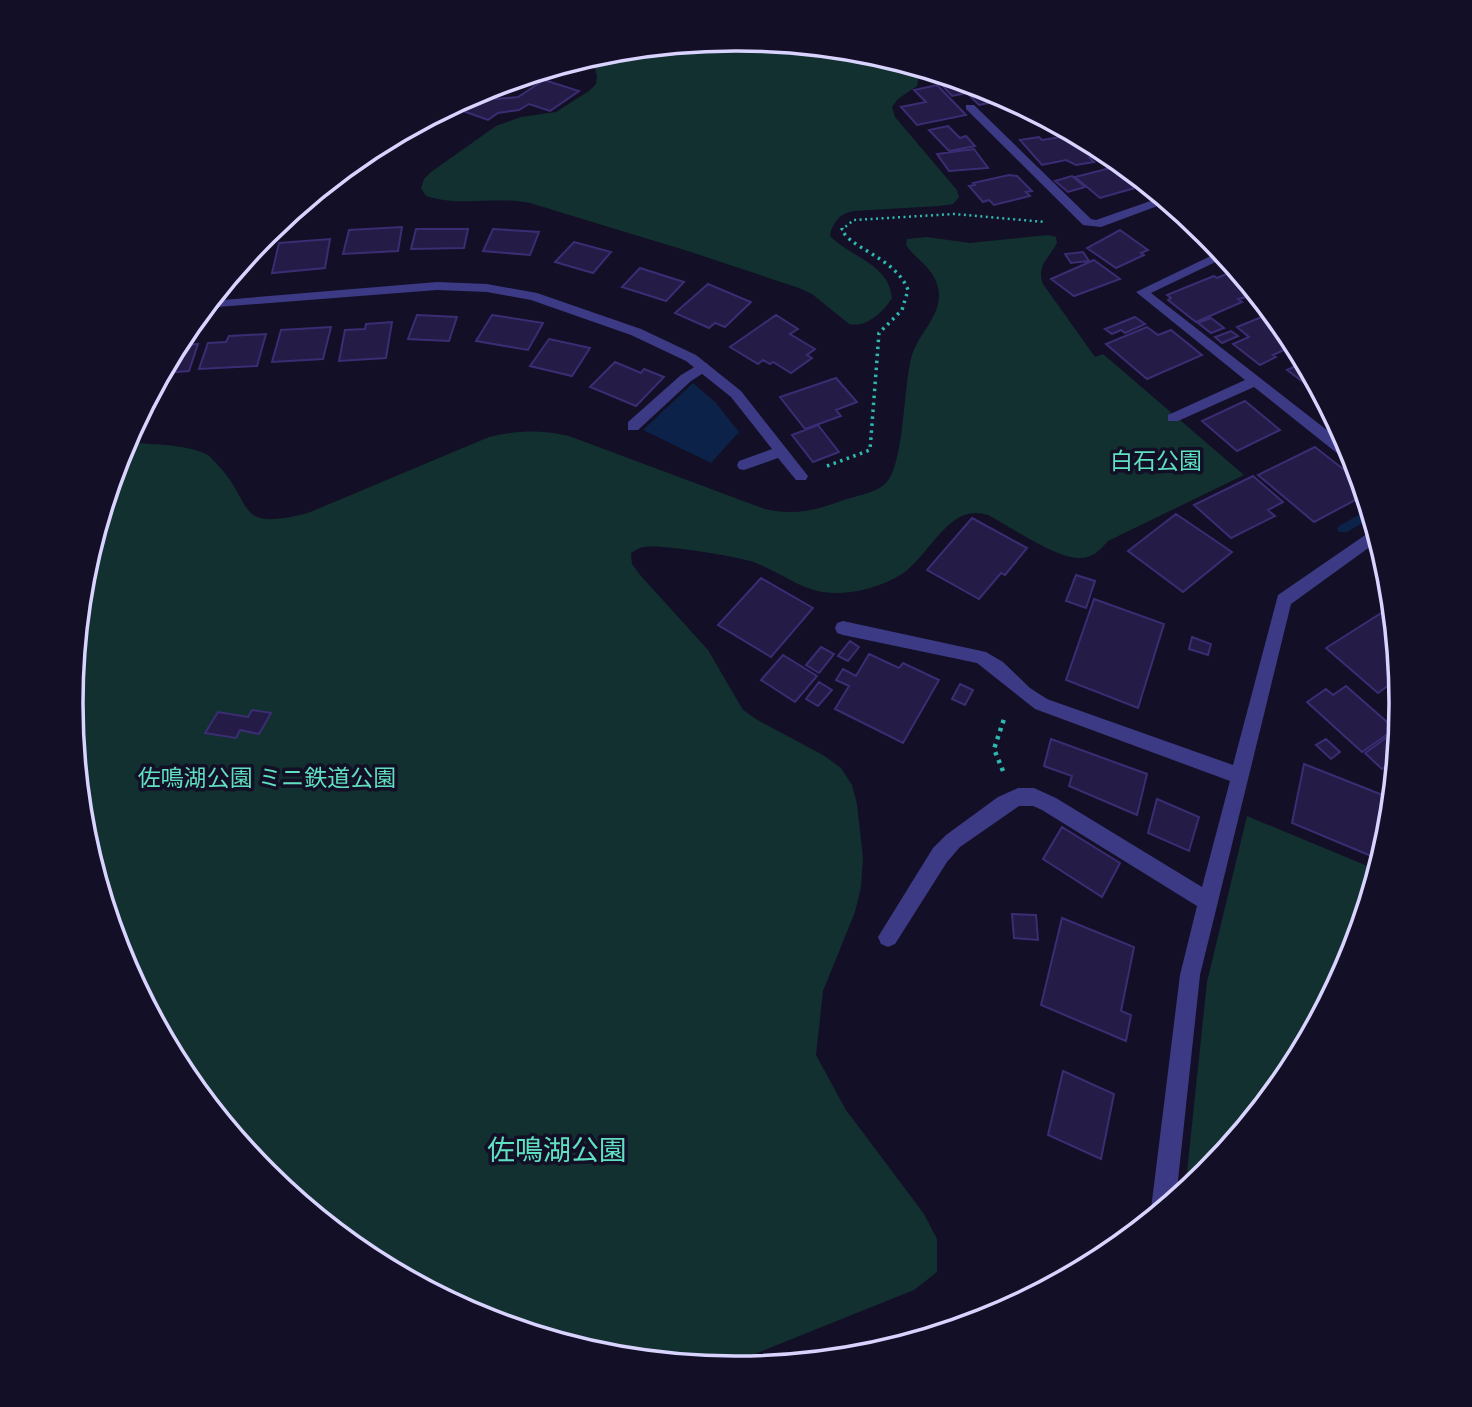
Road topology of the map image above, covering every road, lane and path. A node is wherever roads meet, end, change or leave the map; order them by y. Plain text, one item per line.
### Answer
1 (970, 107) dead end
2 (1154, 203) edge
3 (1087, 222) junction
4 (1213, 258) edge
5 (220, 304) edge
6 (704, 367) junction
7 (1255, 381) junction
8 (1173, 418) dead end
9 (633, 426) dead end
10 (1334, 443) edge
11 (781, 451) junction
12 (744, 465) dead end
13 (801, 476) joint
14 (1368, 540) edge
15 (843, 628) dead end
16 (1015, 686) junction
17 (1240, 776) junction
18 (1015, 799) junction
19 (1209, 902) junction
20 (888, 937) dead end
21 (1165, 1195) edge

1 - 3 street
2 - 3 street
3 - 13 path
4 - 7 street
5 - 6 street
6 - 9 street
6 - 11 street
7 - 8 street
7 - 10 street
11 - 12 street
11 - 13 street
14 - 17 street
15 - 16 street
16 - 17 street
16 - 18 path
17 - 19 street
18 - 19 street
18 - 20 street
19 - 21 street

